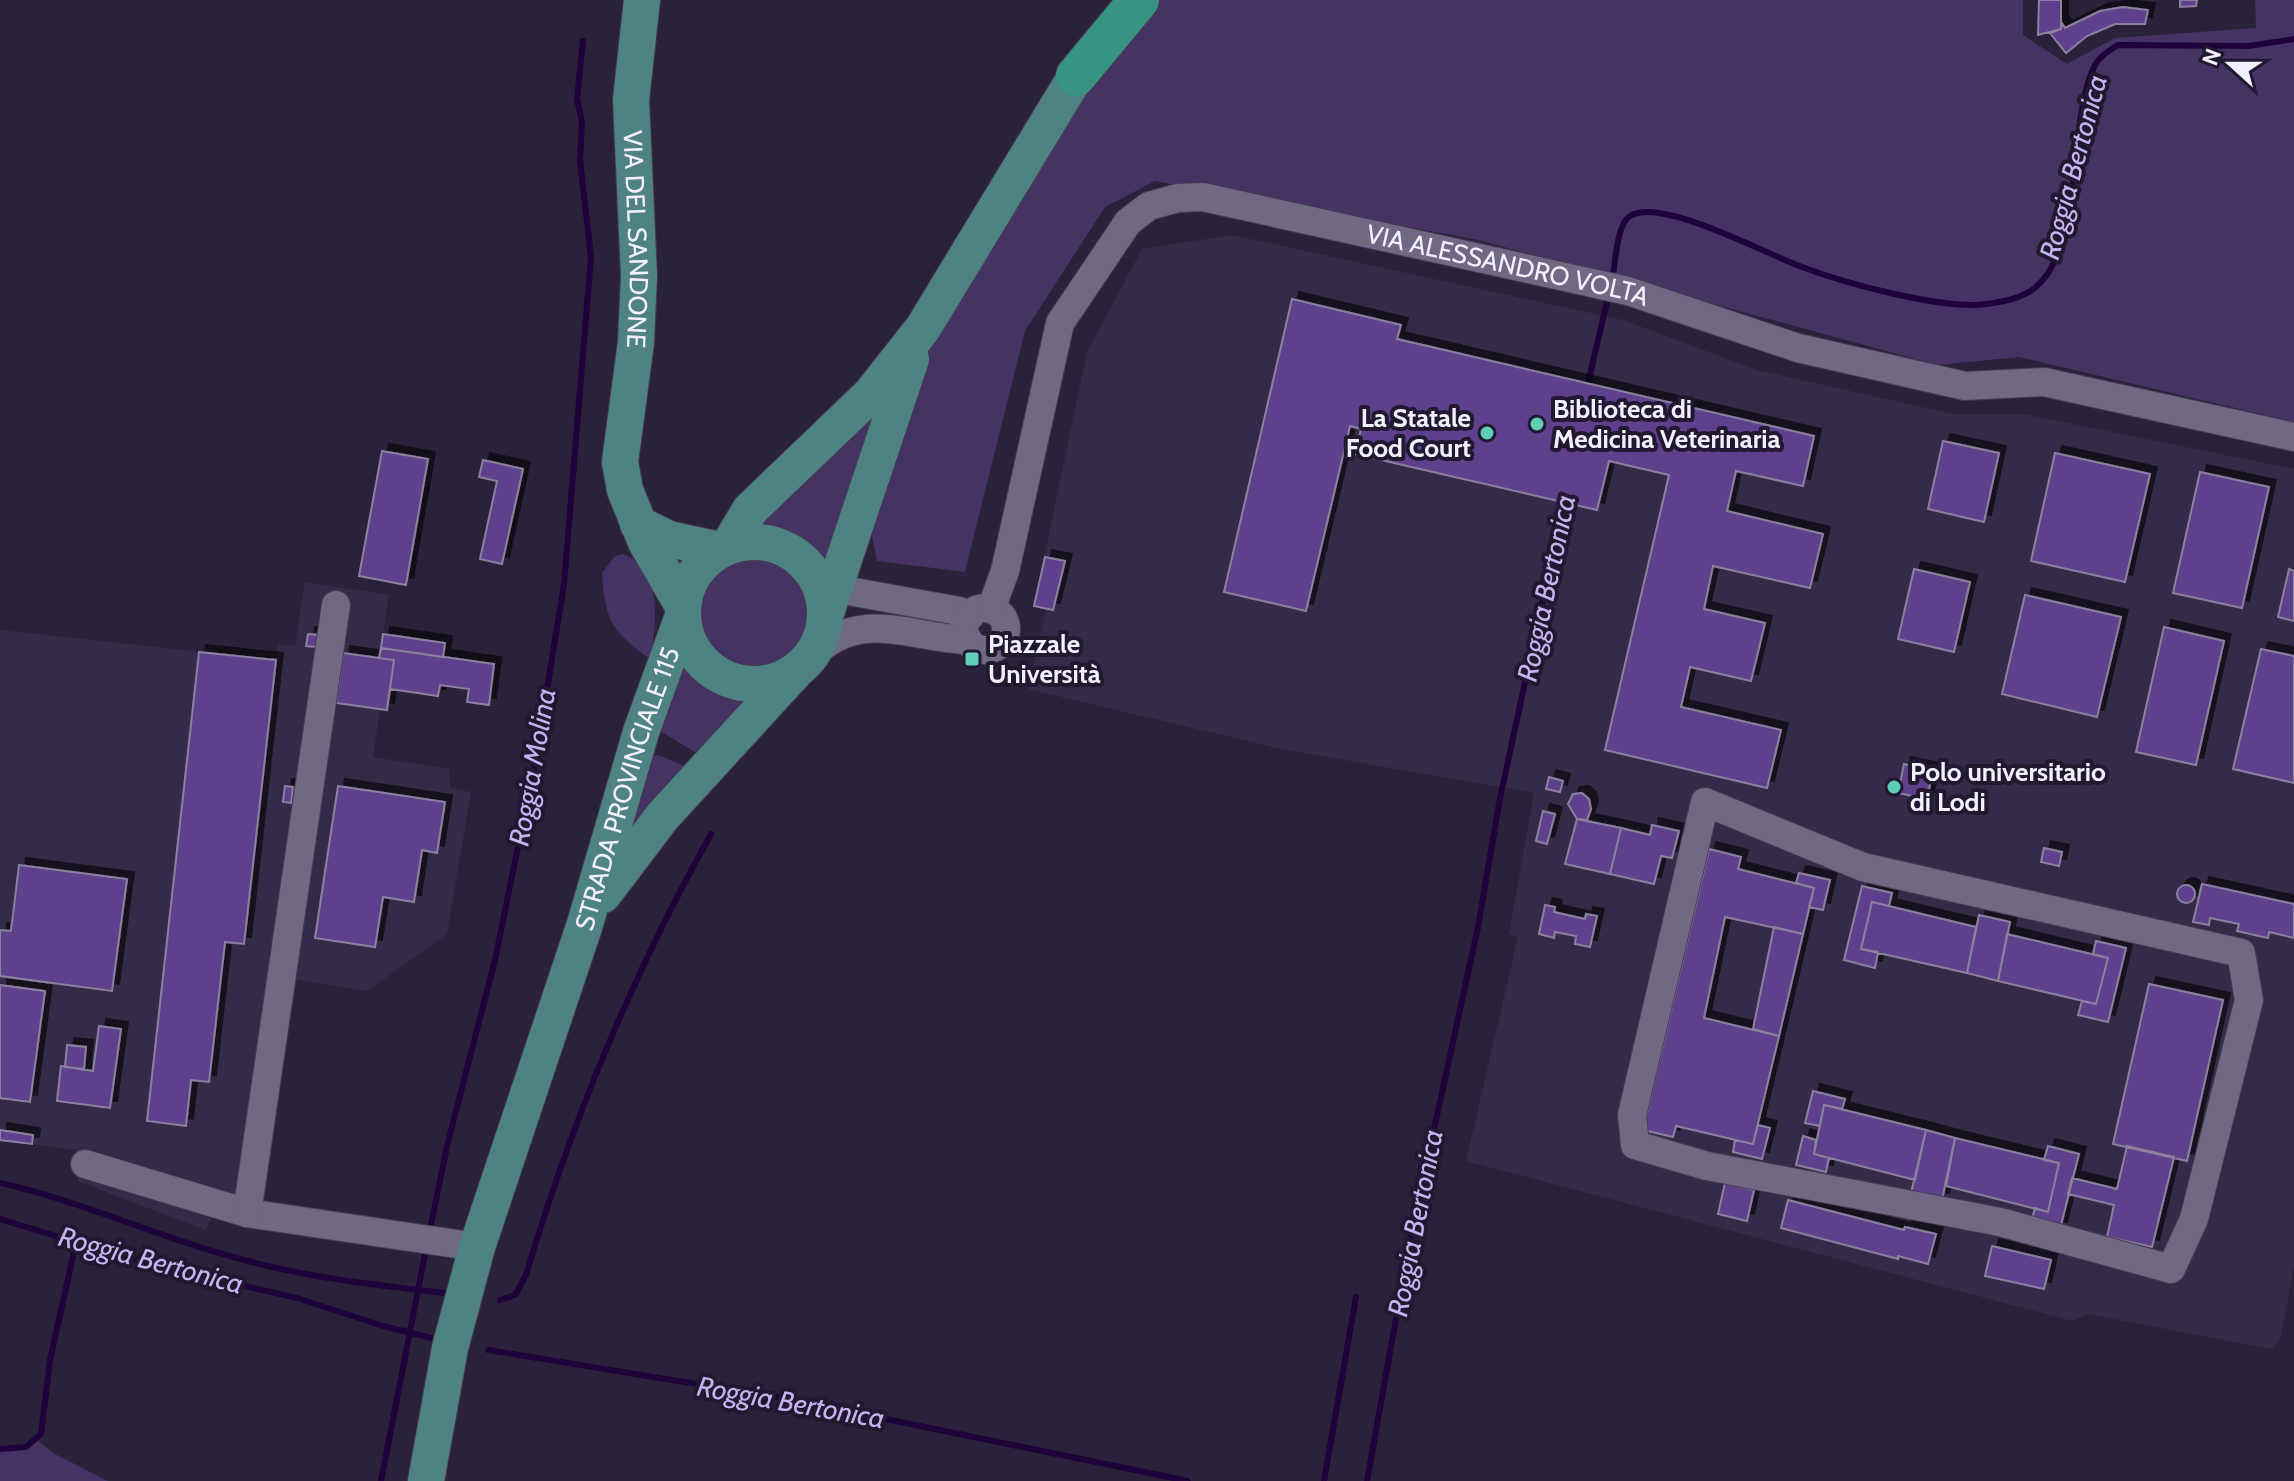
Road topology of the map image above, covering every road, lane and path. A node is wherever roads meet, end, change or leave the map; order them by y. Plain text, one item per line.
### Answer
1 (642, 0) edge
2 (1107, 0) edge
3 (1139, 0) edge
4 (1076, 76) junction
5 (923, 328) junction
6 (2294, 437) edge
7 (638, 524) junction
8 (851, 540) junction
9 (724, 548) junction
10 (825, 592) junction
11 (889, 597) junction
12 (336, 605) dead end
13 (683, 612) junction
14 (976, 622) junction
15 (803, 664) junction
16 (1705, 802) joint
17 (585, 924) junction
18 (85, 1164) dead end
19 (247, 1213) junction
20 (477, 1247) junction
21 (426, 1481) edge

1 - 7 main road, VIA DEL SANDONE
2 - 4 highway
3 - 4 highway
4 - 5 main road
5 - 8 main road
5 - 9 main road
6 - 14 street, VIA ALESSANDRO VOLTA
7 - 9 main road
7 - 13 main road, VIA DEL SANDONE
8 - 10 main road
8 - 11 street
9 - 10 main road
9 - 13 main road
10 - 11 street
10 - 15 main road
11 - 14 street
12 - 19 street
13 - 15 main road
13 - 17 main road, STRADA PROVINCIALE 115
14 - 15 street
15 - 17 main road, STRADA PROVINCIALE 115
16 - 16 street
17 - 20 main road
18 - 19 street
19 - 20 street
20 - 21 main road

